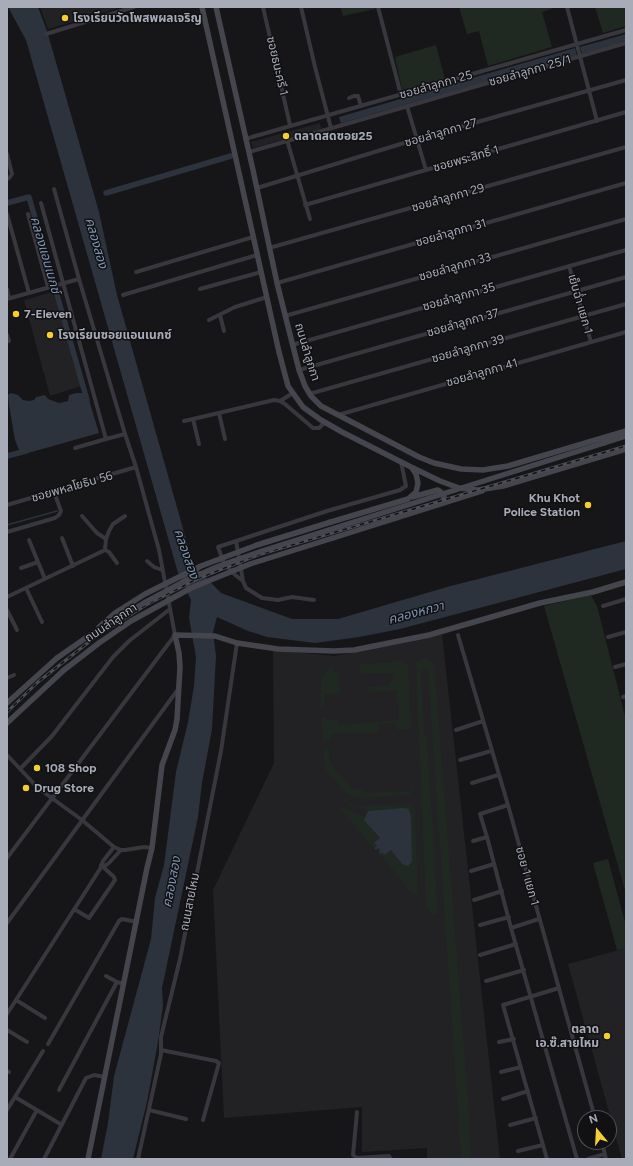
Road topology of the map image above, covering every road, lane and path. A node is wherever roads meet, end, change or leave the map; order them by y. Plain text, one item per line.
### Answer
1 (134, 7) edge
2 (202, 7) edge
3 (216, 7) edge
4 (263, 7) edge
5 (301, 7) edge
6 (378, 7) edge
7 (567, 7) edge
8 (626, 30) edge
9 (46, 34) dead end
10 (626, 43) edge
11 (576, 46) junction
12 (579, 56) junction
13 (626, 80) edge
14 (589, 91) junction
15 (401, 95) junction
16 (349, 98) dead end
17 (361, 106) junction
18 (407, 106) junction
19 (626, 112) edge
20 (327, 116) junction
21 (597, 121) junction
22 (290, 125) junction
23 (331, 128) junction
24 (245, 139) junction
25 (417, 139) junction
26 (287, 140) junction
27 (626, 147) edge
28 (249, 152) junction
29 (7, 154) edge
30 (426, 170) junction
31 (297, 177) junction
32 (7, 179) edge
33 (626, 183) edge
34 (257, 188) junction
35 (54, 190) dead end
36 (41, 203) dead end
37 (305, 205) junction
38 (7, 214) edge
39 (28, 214) dead end
40 (310, 219) dead end
41 (626, 219) edge
42 (253, 237) junction
43 (269, 248) junction
44 (626, 250) edge
45 (257, 255) junction
46 (569, 266) junction
47 (136, 272) dead end
48 (260, 272) junction
49 (626, 277) edge
50 (79, 279) junction
51 (63, 283) junction
52 (277, 283) junction
53 (50, 287) junction
54 (7, 289) edge
55 (200, 289) dead end
56 (576, 291) junction
57 (29, 293) junction
58 (123, 295) dead end
59 (267, 297) junction
60 (8, 298) edge
61 (626, 304) edge
62 (220, 315) junction
63 (285, 316) junction
64 (583, 316) junction
65 (209, 320) dead end
66 (224, 331) dead end
67 (626, 332) edge
68 (7, 334) edge
69 (9, 341) dead end
70 (591, 342) junction
71 (292, 345) junction
72 (299, 370) junction
73 (293, 393) junction
74 (310, 394) junction
75 (280, 401) junction
76 (219, 413) junction
77 (338, 415) junction
78 (193, 419) junction
79 (184, 421) dead end
80 (325, 422) junction
81 (626, 431) edge
82 (125, 434) junction
83 (626, 436) edge
84 (106, 439) junction
85 (225, 439) dead end
86 (199, 444) dead end
87 (75, 448) dead end
88 (626, 449) edge
89 (401, 462) junction
90 (411, 467) junction
91 (136, 468) junction
92 (490, 489) junction
93 (54, 492) junction
94 (408, 499) junction
95 (7, 505) edge
96 (438, 505) junction
97 (82, 516) dead end
98 (126, 516) dead end
99 (7, 532) edge
100 (62, 538) dead end
101 (106, 539) junction
102 (28, 540) dead end
103 (236, 541) junction
104 (105, 550) junction
105 (146, 561) dead end
106 (38, 562) junction
107 (117, 563) dead end
108 (73, 566) junction
109 (21, 568) dead end
110 (162, 570) junction
111 (45, 579) junction
112 (243, 581) junction
113 (626, 582) edge
114 (26, 588) junction
115 (8, 596) edge
116 (626, 599) edge
117 (314, 600) dead end
118 (603, 606) dead end
119 (170, 609) junction
120 (7, 610) edge
121 (42, 622) dead end
122 (17, 630) dead end
123 (626, 632) edge
124 (90, 635) junction
125 (175, 635) junction
126 (458, 635) dead end
127 (608, 637) dead end
128 (237, 643) junction
129 (626, 664) edge
130 (615, 667) dead end
131 (14, 675) dead end
132 (7, 678) edge
133 (179, 688) junction
134 (7, 703) edge
135 (483, 722) junction
136 (7, 723) edge
137 (456, 730) dead end
138 (491, 750) junction
139 (7, 755) edge
140 (460, 760) dead end
141 (20, 769) junction
142 (498, 775) junction
143 (472, 783) dead end
144 (51, 798) junction
145 (508, 805) junction
146 (82, 820) junction
147 (488, 837) junction
148 (473, 841) dead end
149 (114, 847) junction
150 (152, 848) junction
151 (121, 850) junction
152 (7, 858) edge
153 (494, 864) junction
154 (101, 867) junction
155 (472, 871) dead end
156 (502, 891) junction
157 (474, 900) dead end
158 (74, 909) junction
159 (509, 917) junction
160 (539, 919) junction
161 (137, 922) junction
162 (7, 923) edge
163 (480, 925) dead end
164 (512, 928) junction
165 (516, 944) junction
166 (480, 954) dead end
167 (524, 970) junction
168 (106, 976) dead end
169 (486, 980) dead end
170 (116, 982) junction
171 (124, 984) junction
172 (559, 988) junction
173 (531, 996) junction
174 (16, 1000) junction
175 (7, 1014) edge
176 (45, 1018) dead end
177 (7, 1030) edge
178 (514, 1039) junction
179 (27, 1042) dead end
180 (499, 1042) dead end
181 (48, 1044) dead end
182 (161, 1050) junction
183 (43, 1051) dead end
184 (521, 1067) junction
185 (502, 1072) dead end
186 (105, 1077) junction
187 (59, 1090) dead end
188 (528, 1092) junction
189 (15, 1097) junction
190 (503, 1099) dead end
191 (7, 1110) edge
192 (37, 1110) junction
193 (149, 1110) junction
194 (593, 1110) edge
195 (357, 1112) dead end
196 (536, 1118) junction
197 (186, 1119) dead end
198 (204, 1120) dead end
199 (62, 1125) junction
200 (510, 1125) dead end
201 (543, 1145) junction
202 (518, 1151) dead end
203 (606, 1157) edge
204 (10, 1159) edge
205 (44, 1159) edge
206 (88, 1159) edge
207 (138, 1159) edge
208 (391, 1159) edge
209 (547, 1159) edge
210 (577, 1159) edge
211 (588, 1159) edge

1 - 9 street
2 - 42 main road, ถนนลำลูกกา
3 - 24 main road, ถนนลำลูกกา
4 - 22 street, ซอยธนะศรี 1
5 - 20 street
6 - 15 street
7 - 11 street
8 - 11 street, ซอยลำลูกกา 25
10 - 12 street, ซอยลำลูกกา 25/1
11 - 12 street
11 - 15 street, ซอยลำลูกกา 25
12 - 14 street
12 - 18 street, ซอยลำลูกกา 25/1
13 - 14 street, ซอยลำลูกกา 27
14 - 21 street
14 - 25 street, ซอยลำลูกกา 27
15 - 17 street, ซอยลำลูกกา 25
16 - 17 street
17 - 20 street, ซอยลำลูกกา 25
18 - 23 street, ซอยลำลูกกา 25/1
18 - 25 street
19 - 21 street, ซอยพระสิทธิ์ 1
20 - 22 street, ซอยลำลูกกา 25
20 - 23 street
21 - 30 street, ซอยพระสิทธิ์ 1
22 - 24 street, ซอยลำลูกกา 25
23 - 26 street, ซอยลำลูกกา 25/1
24 - 28 main road, ถนนลำลูกกา
25 - 30 street
25 - 31 street, ซอยลำลูกกา 27
26 - 28 street, ซอยลำลูกกา 25/1
26 - 31 street
27 - 43 street, ซอยลำลูกกา 29
28 - 34 main road, ถนนลำลูกกา
29 - 32 street
30 - 37 street, ซอยพระสิทธิ์ 1
31 - 34 street, ซอยลำลูกกา 27
31 - 37 street
33 - 52 street, ซอยลำลูกกา 31
34 - 43 main road, ถนนลำลูกกา
35 - 50 street
36 - 51 street
37 - 40 street
38 - 57 street
39 - 53 street
41 - 63 street, ซอยลำลูกกา 33
42 - 45 main road, ถนนลำลูกกา
42 - 47 street
43 - 52 main road, ถนนลำลูกกา
44 - 46 street, ซอยลำลูกกา 35
45 - 48 main road, ถนนลำลูกกา
45 - 58 street
46 - 56 street, เย็นฉ่ำ แยก 1
46 - 71 street, ซอยลำลูกกา 35
48 - 55 street
48 - 59 main road, ถนนลำลูกกา
49 - 56 street, ซอยลำลูกกา 37
50 - 51 street
50 - 82 street
51 - 53 street
51 - 84 street
52 - 63 main road, ถนนลำลูกกา
53 - 57 street
54 - 60 street
56 - 64 street, เย็นฉ่ำ แยก 1
56 - 72 street, ซอยลำลูกกา 37
57 - 60 street
59 - 62 street
59 - 73 main road, ถนนลำลูกกา
61 - 64 street, ซอยลำลูกกา 39
62 - 65 street
62 - 66 street
63 - 71 main road, ถนนลำลูกกา
64 - 70 street, เย็นฉ่ำ แยก 1
64 - 74 street, ซอยลำลูกกา 39
67 - 70 street, ซอยลำลูกกา 41
68 - 69 street
70 - 77 street, ซอยลำลูกกา 41
71 - 72 main road, ถนนลำลูกกา
72 - 74 main road, ถนนลำลูกกา
73 - 75 street
73 - 80 main road, ถนนลำลูกกา
74 - 77 main road, ถนนลำลูกกา
75 - 76 street
75 - 80 street
76 - 78 street
76 - 85 street
77 - 81 main road, ถนนลำลูกกา
78 - 79 street
78 - 86 street
80 - 89 main road, ถนนลำลูกกา
82 - 84 street
82 - 91 street
83 - 124 main road, ถนนลำลูกกา, bridge
84 - 87 street
88 - 92 main road, ถนนลำลูกกา
89 - 90 main road, ถนนลำลูกกา
89 - 103 street
90 - 92 main road, ถนนลำลูกกา
90 - 94 main road
91 - 93 street, ซอยพหลโยธิน 56
91 - 110 street
92 - 96 main road, ถนนลำลูกกา
93 - 95 street, ซอยพหลโยธิน 56
93 - 99 street
94 - 96 main road
94 - 124 main road, bridge
96 - 136 main road, ถนนลำลูกกา, bridge
97 - 101 street
98 - 101 street
100 - 108 street
101 - 104 street
102 - 106 street
103 - 112 street
103 - 112 street
104 - 107 street
104 - 108 street
105 - 110 street
106 - 109 street
106 - 111 street
108 - 111 street
110 - 119 street
111 - 114 street
112 - 117 street
113 - 128 main road
114 - 115 street
114 - 121 street
116 - 118 street
119 - 125 street
119 - 141 street
120 - 122 street
123 - 127 street
124 - 134 main road, ถนนลำลูกกา, bridge
125 - 128 main road
125 - 133 main road
125 - 144 street
126 - 135 street, ซอย 1 แยก 1
128 - 182 street, ถนนสายไหม
129 - 130 street
131 - 132 street
133 - 146 street
133 - 150 main road
135 - 137 street
135 - 138 street, ซอย 1 แยก 1
138 - 140 street
138 - 142 street, ซอย 1 แยก 1
139 - 141 street
141 - 144 street
142 - 143 street
142 - 145 street, ซอย 1 แยก 1
144 - 146 street
144 - 152 street
145 - 147 street
145 - 160 street, ซอย 1 แยก 1
146 - 149 street
146 - 162 street
147 - 148 street
147 - 153 street
149 - 151 street
149 - 154 street
150 - 151 street
150 - 161 main road
151 - 154 street
153 - 155 street
153 - 156 street
154 - 158 street
154 - 158 street
156 - 157 street
156 - 159 street
158 - 174 street
159 - 163 street
159 - 164 street
160 - 164 street
160 - 172 street, ซอย 1 แยก 1
161 - 171 main road
161 - 181 street
164 - 165 street
165 - 166 street
165 - 167 street
167 - 169 street
167 - 173 street
168 - 170 street
170 - 171 street
170 - 187 street
171 - 186 main road
172 - 173 street
172 - 194 street, ซอย 1 แยก 1
173 - 178 street
173 - 210 street
174 - 175 street
174 - 176 street
177 - 179 street
178 - 180 street
178 - 184 street
182 - 193 street, ถนนสายไหม
182 - 198 street
183 - 189 street
184 - 185 street
184 - 188 street
186 - 199 street
186 - 206 main road
188 - 190 street
188 - 196 street
189 - 191 street
189 - 192 street
192 - 199 street
192 - 204 street
193 - 197 street
193 - 207 street, ถนนสายไหม
195 - 208 street
196 - 200 street
196 - 201 street
199 - 205 street
201 - 202 street
201 - 209 street
203 - 211 street

